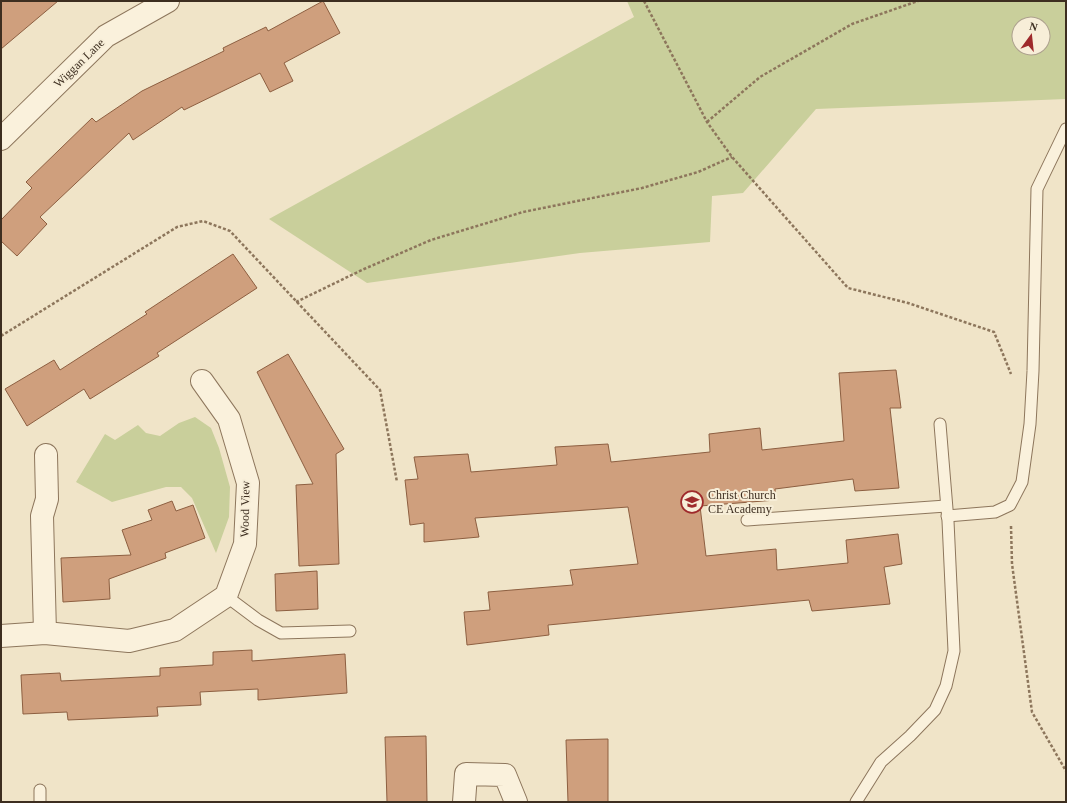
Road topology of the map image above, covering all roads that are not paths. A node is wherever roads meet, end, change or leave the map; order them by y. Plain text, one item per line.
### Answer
1 (168, 1) edge
2 (1066, 128) edge
3 (1, 139) edge
4 (202, 381) dead end
5 (940, 424) dead end
6 (46, 455) dead end
7 (946, 511) junction
8 (747, 520) dead end
9 (226, 596) junction
10 (350, 631) dead end
11 (45, 633) junction
12 (1, 636) edge
13 (40, 790) dead end
14 (40, 802) edge
15 (464, 802) edge
16 (516, 802) edge
17 (856, 802) edge

1 - 3 street, Wiggan Lane
2 - 7 lane
4 - 9 street, Wood View
5 - 7 lane
6 - 11 street
7 - 8 lane
7 - 17 lane
9 - 10 lane
9 - 11 street
11 - 12 street
13 - 14 lane
15 - 16 street

